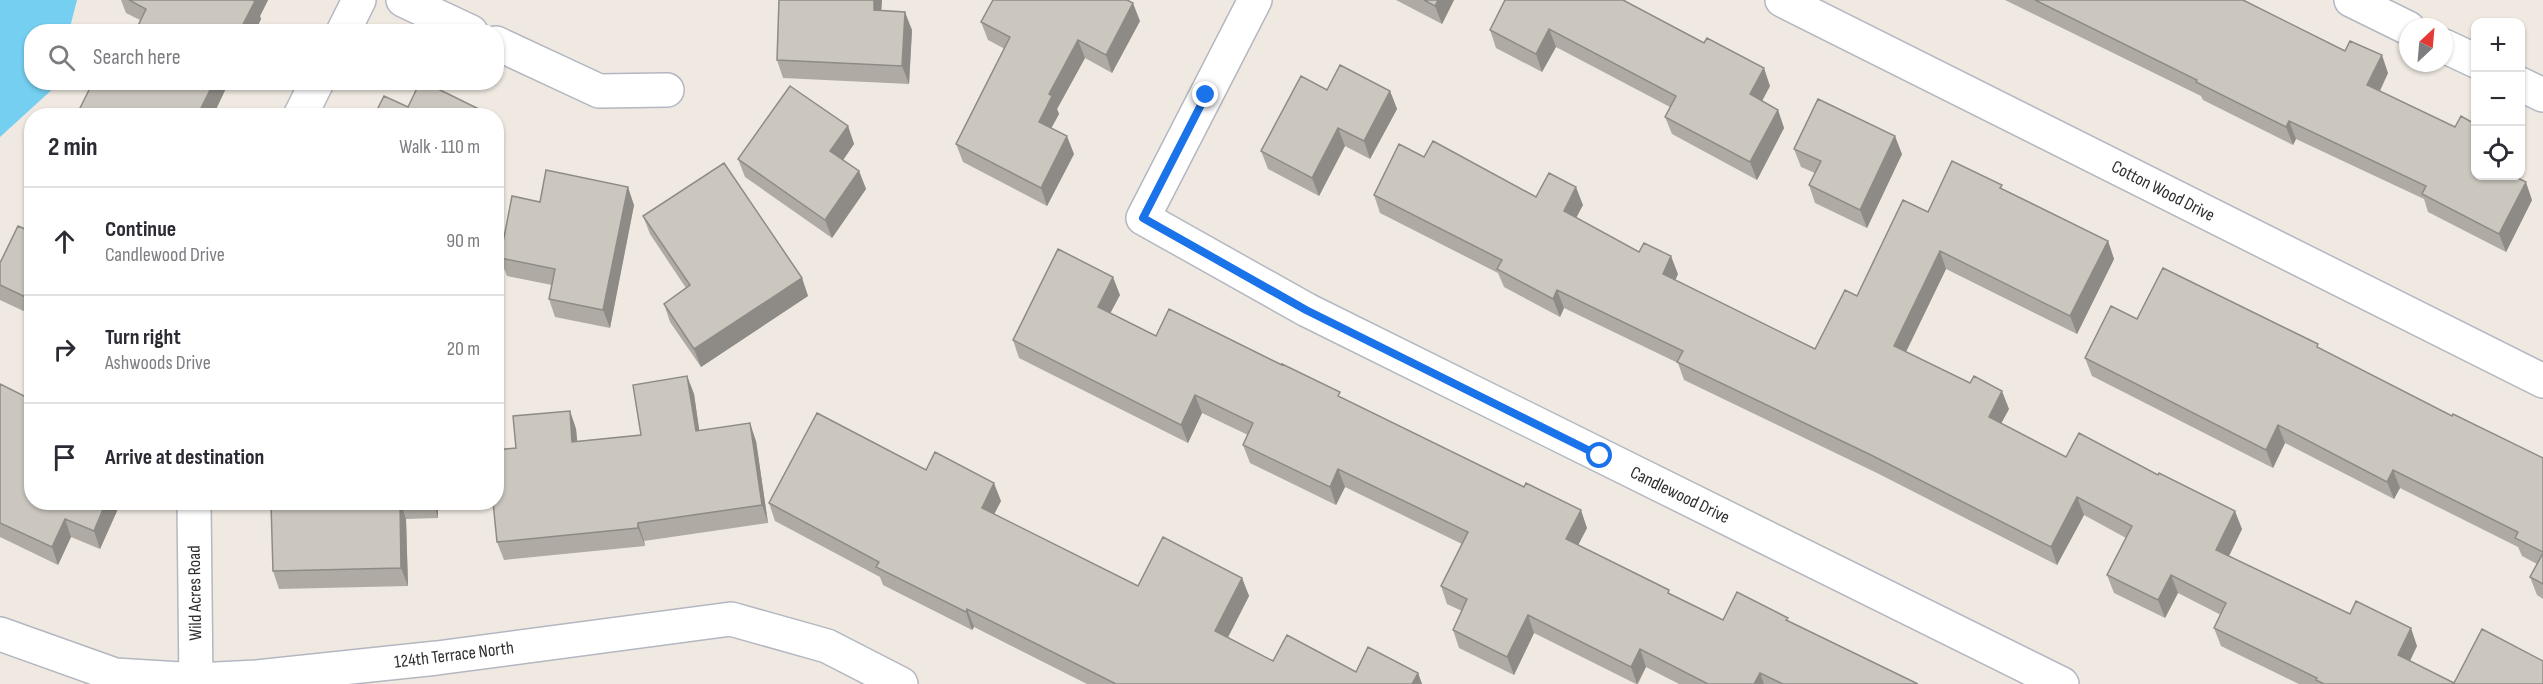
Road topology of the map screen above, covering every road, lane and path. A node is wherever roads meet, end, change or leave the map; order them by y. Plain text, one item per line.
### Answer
1 (359, 0) edge
2 (403, 0) edge
3 (1255, 0) edge
4 (1782, 0) edge
5 (2351, 0) edge
6 (347, 24) edge
7 (454, 24) edge
8 (2399, 24) edge
9 (504, 47) edge
10 (2453, 50) edge
11 (2471, 59) edge
12 (2525, 86) edge
13 (313, 90) edge
14 (668, 90) dead end
15 (2543, 95) edge
16 (304, 108) edge
17 (2543, 381) edge
18 (194, 510) edge
19 (0, 634) edge
20 (196, 682) edge
21 (901, 684) edge
22 (2061, 684) edge

1 - 6 street
2 - 7 street
3 - 22 street, Candlewood Drive
4 - 17 street, Cotton Wood Drive
5 - 8 street
9 - 14 street
10 - 11 street
12 - 15 street
13 - 16 street
18 - 20 street, Wild Acres Road
19 - 20 street, 124th Terrace North
20 - 21 street, 124th Terrace North

